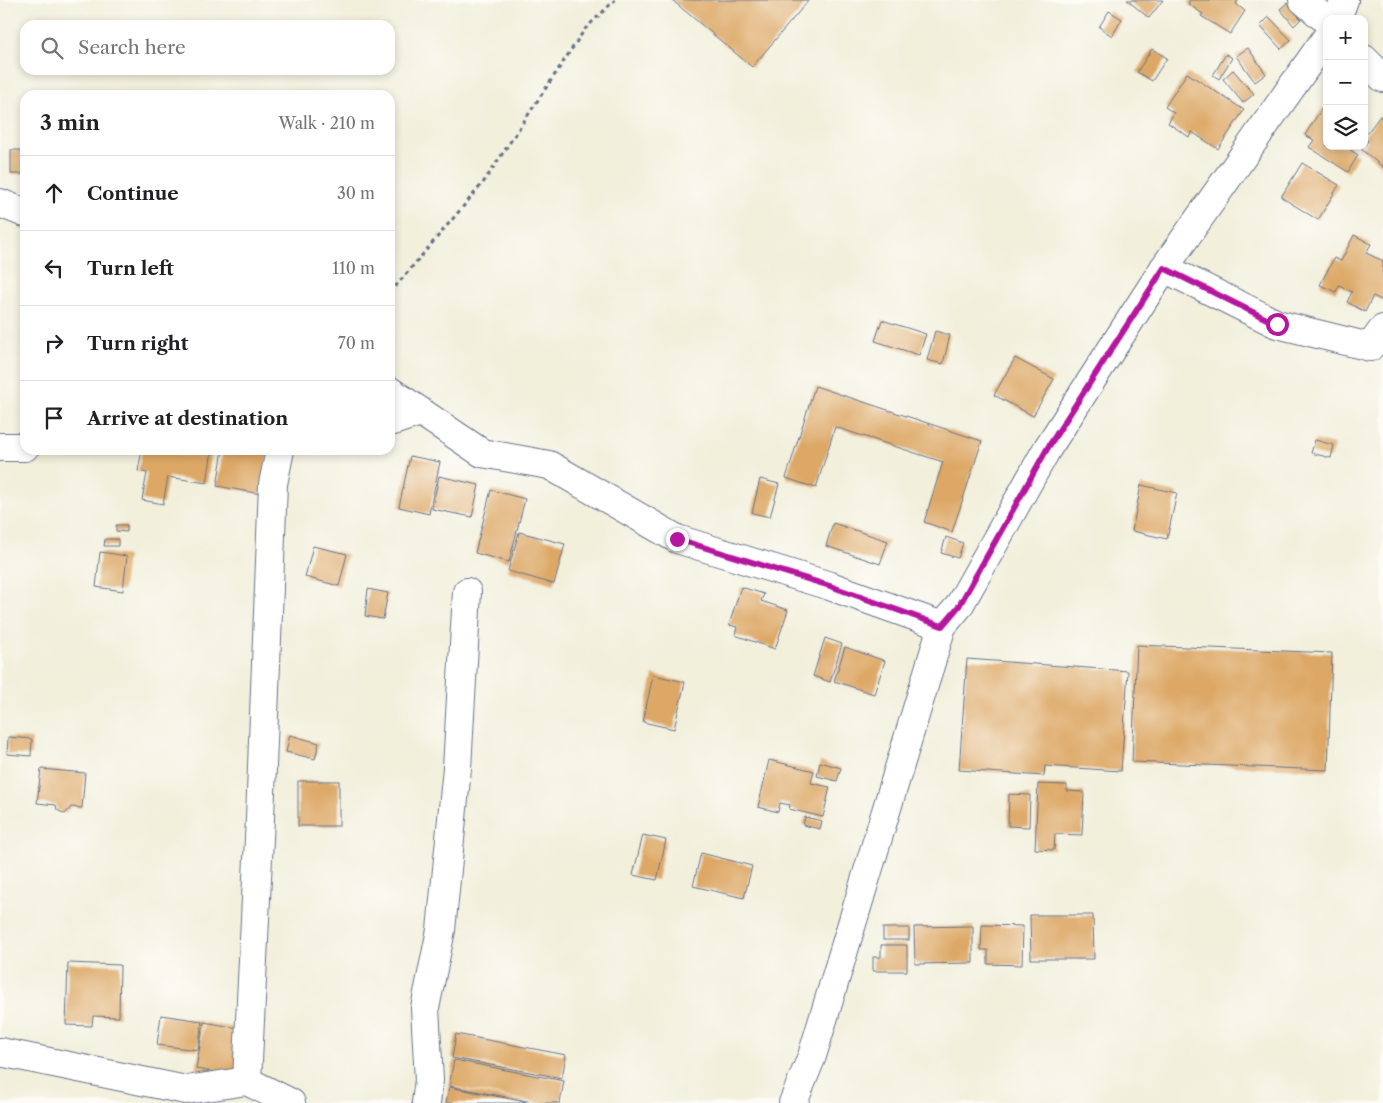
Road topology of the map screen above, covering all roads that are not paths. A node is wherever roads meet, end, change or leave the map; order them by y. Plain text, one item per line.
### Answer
1 (1303, 0) edge
2 (1344, 0) edge
3 (1338, 15) edge
4 (1323, 18) edge
5 (1323, 43) edge
6 (1366, 60) edge
7 (1383, 78) edge
8 (0, 203) edge
9 (20, 211) edge
10 (1164, 268) junction
11 (1383, 329) edge
12 (395, 394) edge
13 (420, 412) junction
14 (395, 420) edge
15 (0, 447) edge
16 (20, 447) edge
17 (279, 455) edge
18 (467, 592) dead end
19 (942, 626) junction
20 (0, 1052) edge
21 (247, 1081) junction
22 (291, 1103) edge
23 (426, 1103) edge
24 (793, 1103) edge

1 - 4 street
2 - 3 street
5 - 10 street
6 - 7 street
8 - 9 street
10 - 11 street
10 - 19 street
12 - 13 street
13 - 14 street
13 - 19 street
15 - 16 street
17 - 21 street
18 - 23 street
19 - 24 street
20 - 21 street
21 - 22 street

